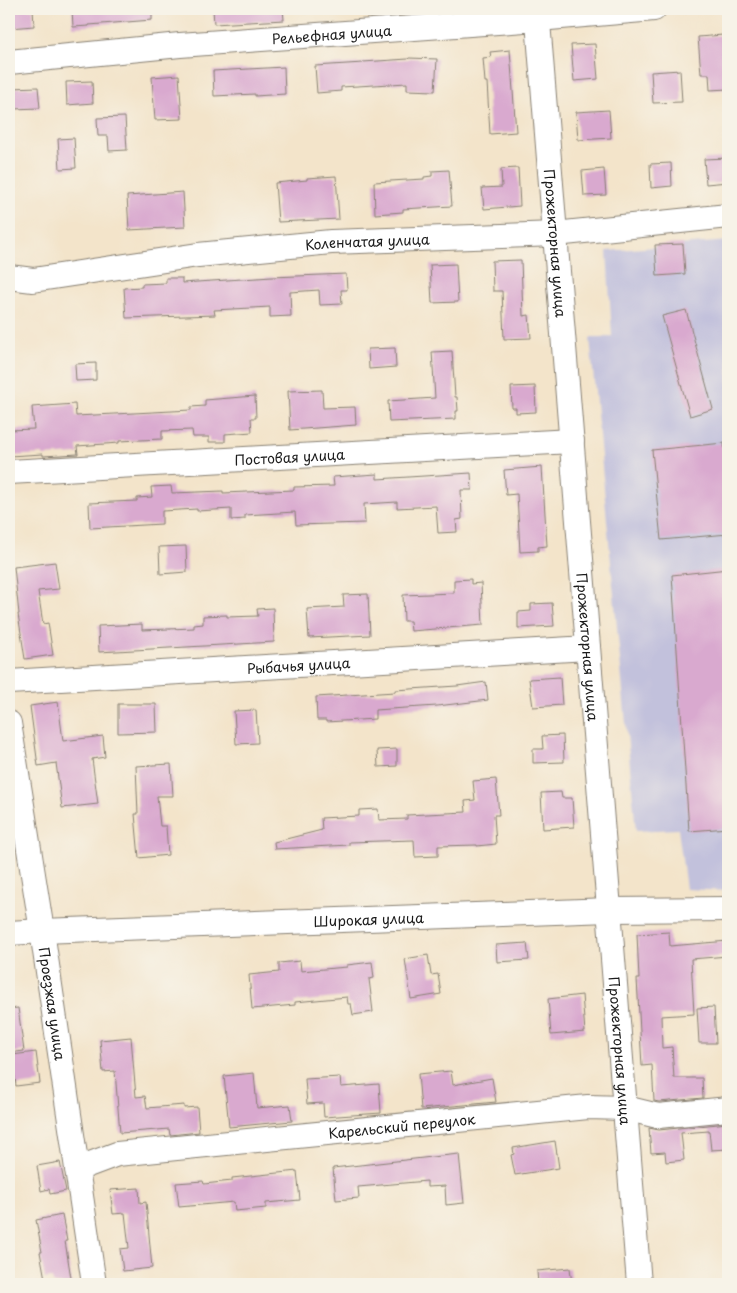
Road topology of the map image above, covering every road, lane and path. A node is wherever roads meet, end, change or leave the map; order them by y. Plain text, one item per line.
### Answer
1 (654, 9) edge
2 (538, 14) edge
3 (9, 62) edge
4 (728, 216) edge
5 (555, 234) junction
6 (9, 277) edge
7 (572, 441) junction
8 (9, 472) edge
9 (588, 648) junction
10 (9, 682) edge
11 (9, 722) edge
12 (728, 909) edge
13 (609, 910) junction
14 (42, 930) junction
15 (9, 933) edge
16 (625, 1108) junction
17 (728, 1109) edge
18 (77, 1169) junction
19 (94, 1284) edge
20 (639, 1284) edge

1 - 2 street, Рельефная улица
2 - 3 street, Рельефная улица
2 - 5 street, Прожекторная улица
4 - 5 street, Коленчатая улица
5 - 6 street, Коленчатая улица
5 - 7 street, Прожекторная улица
7 - 8 street, Постовая улица
7 - 9 street, Прожекторная улица
9 - 10 street, Рыбачья улица
9 - 13 street, Прожекторная улица
11 - 14 street, Проезжая улица
12 - 13 street, Широкая улица
13 - 14 street, Широкая улица
13 - 16 street, Прожекторная улица
14 - 15 street, Широкая улица
14 - 18 street, Проезжая улица
16 - 17 street, Карельский переулок
16 - 18 street, Карельский переулок
16 - 20 street, Прожекторная улица
18 - 19 street, Проезжая улица

